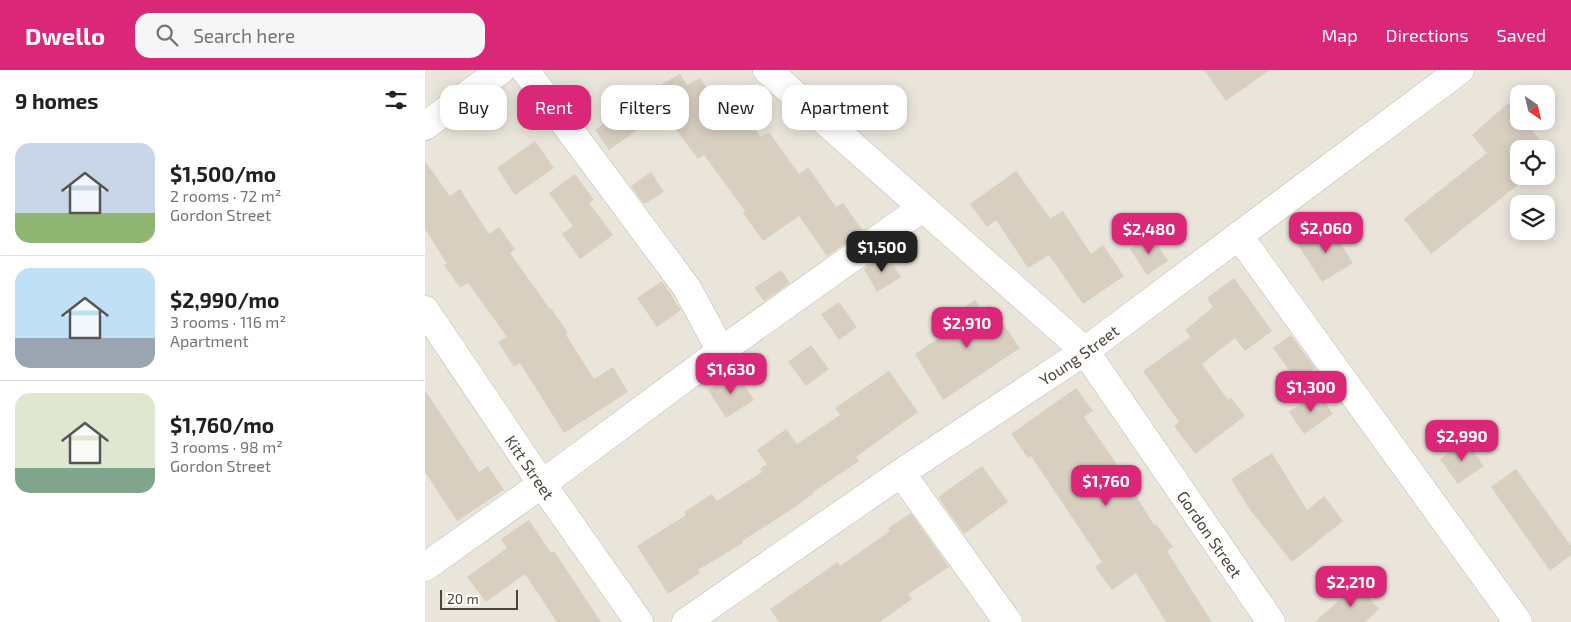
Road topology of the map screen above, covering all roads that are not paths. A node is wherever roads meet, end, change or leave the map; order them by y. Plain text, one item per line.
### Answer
1 (525, 70) edge
2 (767, 70) edge
3 (1460, 70) edge
4 (491, 73) edge
5 (425, 126) edge
6 (922, 208) junction
7 (1239, 236) junction
8 (425, 310) edge
9 (721, 351) junction
10 (1085, 351) junction
11 (901, 472) junction
12 (543, 484) junction
13 (425, 567) edge
14 (639, 622) edge
15 (686, 622) edge
16 (1007, 622) edge
17 (1271, 622) edge
18 (1518, 622) edge

1 - 9 street
2 - 6 street, Gordon Street
3 - 7 street, Young Street
4 - 5 street
6 - 9 street
6 - 10 street, Gordon Street
7 - 10 street, Young Street
7 - 18 street
8 - 12 street, Kitt Street
9 - 12 street
10 - 11 street, Young Street
10 - 17 street, Gordon Street
11 - 15 street, Young Street
11 - 16 street
12 - 13 street
12 - 14 street, Kitt Street

